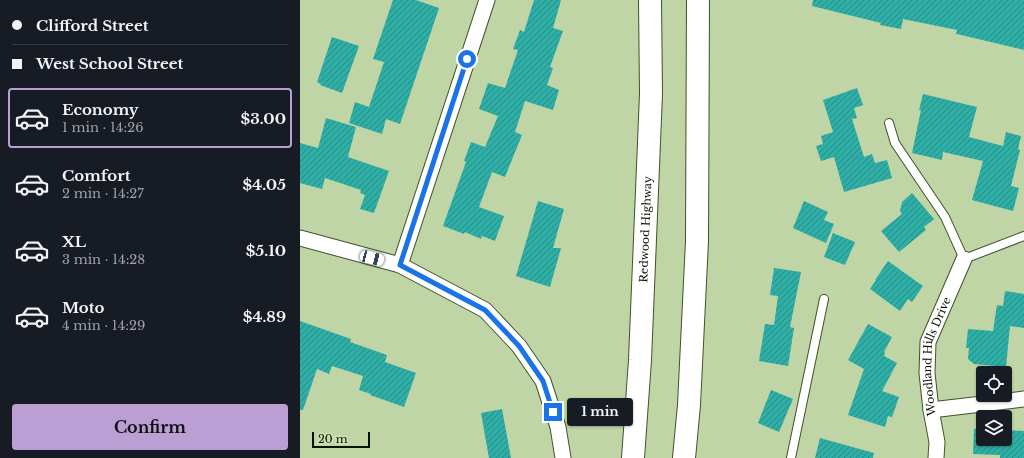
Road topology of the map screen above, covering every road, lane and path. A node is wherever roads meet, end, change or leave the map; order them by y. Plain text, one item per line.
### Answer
1 (487, 0) edge
2 (650, 0) edge
3 (698, 0) edge
4 (889, 123) dead end
5 (1024, 236) edge
6 (300, 238) edge
7 (964, 259) junction
8 (400, 265) junction
9 (824, 299) dead end
10 (1024, 399) edge
11 (931, 410) junction
12 (563, 458) edge
13 (633, 458) edge
14 (684, 458) edge
15 (792, 458) edge
16 (936, 458) edge

1 - 8 street
2 - 13 highway, Redwood Highway
3 - 14 highway
4 - 7 lane
5 - 7 lane
6 - 8 street
7 - 11 street, Woodland Hills Drive
8 - 12 street
9 - 15 lane
10 - 11 street
11 - 16 street, Woodland Hills Drive

